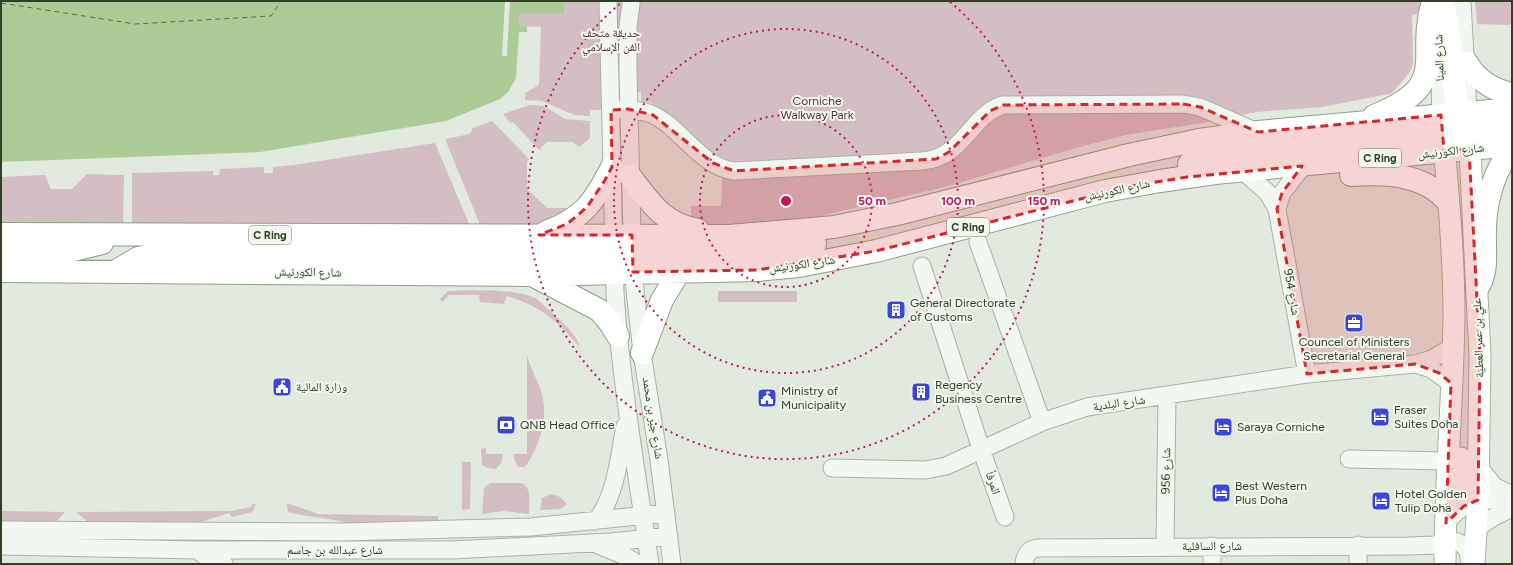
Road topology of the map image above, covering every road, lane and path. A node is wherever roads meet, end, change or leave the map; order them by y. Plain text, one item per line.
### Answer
1 (1433, 1) edge
2 (1438, 1) edge
3 (1442, 1) edge
4 (1462, 1) edge
5 (606, 3) edge
6 (633, 3) edge
7 (1466, 63) junction
8 (1512, 94) edge
9 (1512, 108) edge
10 (628, 109) junction
11 (611, 110) junction
12 (1355, 123) junction
13 (1512, 129) edge
14 (1457, 130) junction
15 (1258, 132) junction
16 (1512, 145) edge
17 (1512, 149) edge
18 (1309, 165) junction
19 (621, 171) junction
20 (1243, 171) junction
21 (1035, 179) junction
22 (1105, 191) junction
23 (1448, 202) junction
24 (1277, 209) junction
25 (1, 234) edge
26 (128, 235) junction
27 (539, 235) junction
28 (728, 236) junction
29 (978, 242) dead end
30 (1, 251) edge
31 (624, 254) junction
32 (922, 266) dead end
33 (1, 271) edge
34 (116, 272) junction
35 (679, 272) junction
36 (531, 275) junction
37 (1477, 290) junction
38 (1454, 316) junction
39 (618, 336) junction
40 (1452, 347) junction
41 (642, 353) junction
42 (1415, 364) junction
43 (1307, 374) junction
44 (1451, 383) junction
45 (1167, 396) junction
46 (627, 412) junction
47 (1042, 422) junction
48 (981, 449) junction
49 (1349, 459) dead end
50 (1447, 461) junction
51 (1479, 467) junction
52 (832, 468) dead end
53 (1512, 496) edge
54 (1476, 503) junction
55 (1512, 507) edge
56 (666, 514) junction
57 (642, 516) junction
58 (1005, 517) dead end
59 (596, 521) junction
60 (1476, 529) junction
61 (1, 530) edge
62 (1446, 532) junction
63 (669, 536) junction
64 (646, 538) junction
65 (586, 543) junction
66 (1358, 545) junction
67 (1, 546) edge
68 (1165, 546) junction
69 (1212, 546) junction
70 (1408, 546) junction
71 (197, 550) junction
72 (276, 551) edge
73 (452, 557) edge
74 (1024, 563) edge
75 (224, 564) edge
76 (638, 564) edge
77 (650, 564) edge
78 (672, 564) edge
79 (1212, 564) edge
80 (1358, 564) edge
81 (1444, 564) edge
82 (1470, 564) edge
83 (1474, 564) edge

1 - 12 highway
2 - 14 street, شارع المينا
3 - 14 highway
4 - 7 street
5 - 6 street
5 - 11 street
6 - 10 street
7 - 8 highway
7 - 14 street
9 - 14 highway, شارع الكورنيش / C Ring
10 - 11 street, شارع الكورنيش
10 - 15 street, شارع الكورنيش
10 - 19 street
11 - 19 street
12 - 14 highway, شارع الكورنيش / C Ring
12 - 15 highway, شارع الكورنيش / C Ring
13 - 14 highway
14 - 16 highway, شارع الكورنيش / C Ring
14 - 18 highway, شارع الكورنيش / C Ring
14 - 22 highway
14 - 23 main road, علي بن عمر العطية
14 - 37 main road, علي بن عمر العطية
15 - 21 highway, شارع الكورنيش / C Ring
17 - 37 highway
18 - 20 highway, شارع الكورنيش / C Ring
18 - 23 highway
18 - 24 street
19 - 27 highway
19 - 28 highway
19 - 31 street
20 - 22 highway, شارع الكورنيش / C Ring
20 - 24 street, شارع 954
21 - 28 highway, شارع الكورنيش / C Ring
21 - 31 highway
22 - 35 highway, شارع الكورنيش / C Ring
23 - 38 main road, علي بن عمر العطية
24 - 43 street, شارع 954
25 - 26 highway, شارع الكورنيش / C Ring
26 - 27 highway, شارع الكورنيش / C Ring
26 - 30 highway
27 - 31 highway, شارع الكورنيش / C Ring
28 - 31 highway, شارع الكورنيش / C Ring
29 - 47 street
31 - 34 highway
31 - 35 highway, شارع الكورنيش / C Ring
31 - 36 highway, شارع الكورنيش / C Ring
31 - 39 street, شارع جبر بن محمد
31 - 41 street, شارع جبر بن محمد
32 - 48 street, المرفأ
33 - 34 highway, شارع الكورنيش / C Ring
34 - 36 highway, شارع الكورنيش / C Ring
35 - 41 highway
36 - 39 highway
37 - 51 main road, علي بن عمر العطية
38 - 40 main road, علي بن عمر العطية
38 - 54 main road
39 - 46 street, شارع جبر بن محمد
40 - 42 street, شارع البلدية
40 - 44 main road, علي بن عمر العطية
41 - 56 street, شارع جبر بن محمد
42 - 43 street, شارع البلدية
42 - 44 street, شارع البلدية
43 - 45 street, شارع البلدية
44 - 50 main road, علي بن عمر العطية
45 - 47 street, شارع البلدية
45 - 68 street, شارع 956
46 - 57 street, شارع جبر بن محمد
46 - 59 street
47 - 48 street, شارع البلدية
48 - 52 street, شارع البلدية
48 - 58 street, المرفأ
49 - 50 street
50 - 62 main road, علي بن عمر العطية
51 - 53 street
51 - 54 main road, علي بن عمر العطية
53 - 54 street
54 - 55 street
54 - 60 main road, علي بن عمر العطية
54 - 62 street
55 - 60 street
56 - 57 street, شارع عبدالله بن جاسم
56 - 63 street, شارع جبر بن محمد
57 - 59 street, شارع عبدالله بن جاسم
57 - 64 street, شارع جبر بن محمد
59 - 72 street, شارع عبدالله بن جاسم
60 - 83 main road, علي بن عمر العطية
61 - 72 street, شارع عبدالله بن جاسم
62 - 70 street, شارع السافلية
62 - 81 main road, علي بن عمر العطية
62 - 82 street, شارع السافلية
63 - 64 street, شارع عبدالله بن جاسم
63 - 78 street, شارع جبر بن محمد
64 - 65 street, شارع عبدالله بن جاسم
64 - 77 street, شارع جبر بن محمد
65 - 73 street, شارع عبدالله بن جاسم
65 - 76 street
66 - 69 street, شارع السافلية
66 - 70 street, شارع السافلية
66 - 80 street
67 - 71 street, شارع عبدالله بن جاسم
68 - 69 street, شارع السافلية
68 - 74 street, شارع السافلية
69 - 79 street
70 - 81 street, شارع السافلية
71 - 72 street, شارع عبدالله بن جاسم
71 - 75 street
72 - 73 street, شارع عبدالله بن جاسم

